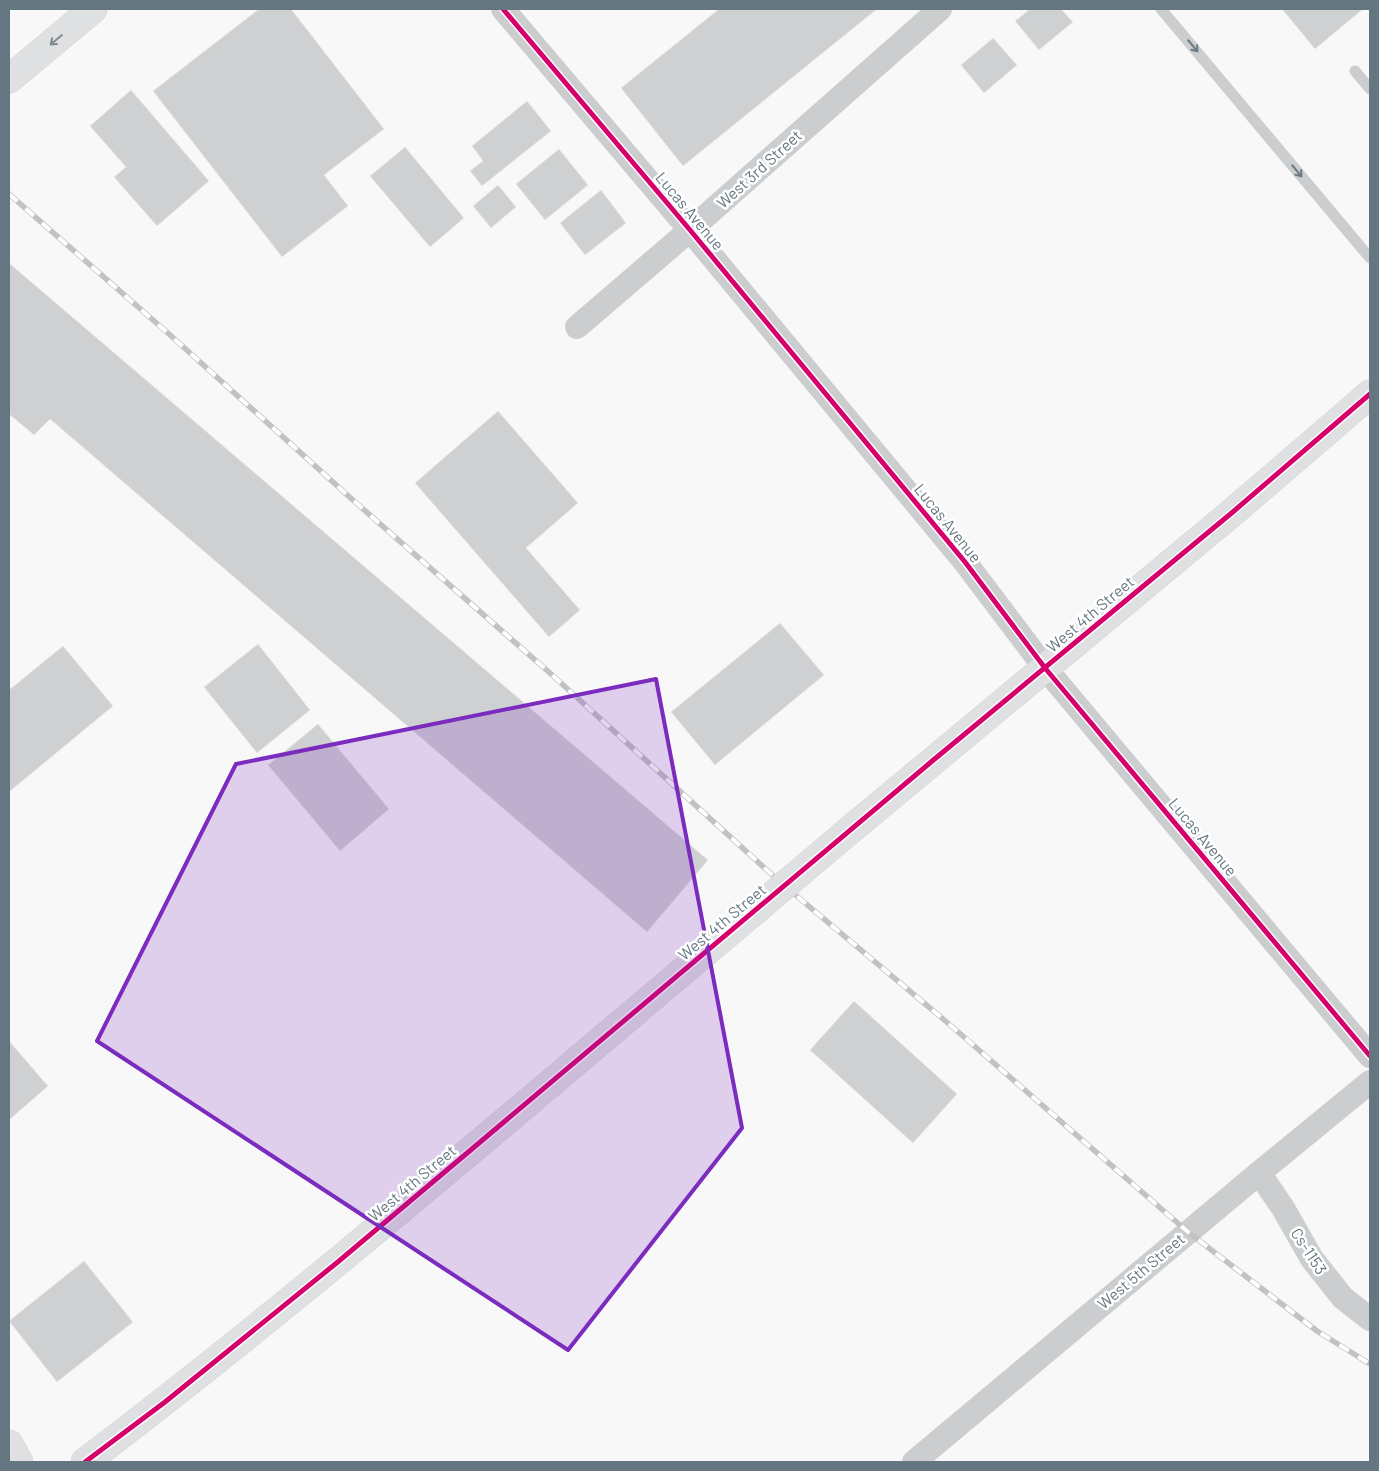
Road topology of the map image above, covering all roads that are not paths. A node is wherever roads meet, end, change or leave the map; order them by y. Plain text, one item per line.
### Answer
1 (93, 9) edge
2 (503, 9) edge
3 (940, 9) edge
4 (1161, 9) edge
5 (1355, 71) dead end
6 (9, 78) edge
7 (1370, 89) edge
8 (690, 230) junction
9 (1370, 258) edge
10 (577, 327) dead end
11 (1370, 394) edge
12 (1044, 668) junction
13 (1370, 1056) edge
14 (1370, 1082) edge
15 (1259, 1173) junction
16 (1370, 1319) edge
17 (9, 1444) edge
18 (19, 1462) edge
19 (85, 1462) edge
20 (914, 1462) edge

1 -> 6 main road
2 - 8 street, Lucas Avenue
3 - 8 street, West 3rd Street
4 -> 9 lane
5 - 7 lane
8 - 10 street, West 3rd Street
8 - 12 street, Lucas Avenue
11 - 12 main road, West 4th Street
12 - 13 street, Lucas Avenue
12 - 19 main road, West 4th Street, bridge
14 - 15 street, West 5th Street
15 - 16 street, Cs-1153
15 - 20 street, West 5th Street
17 - 18 main road

